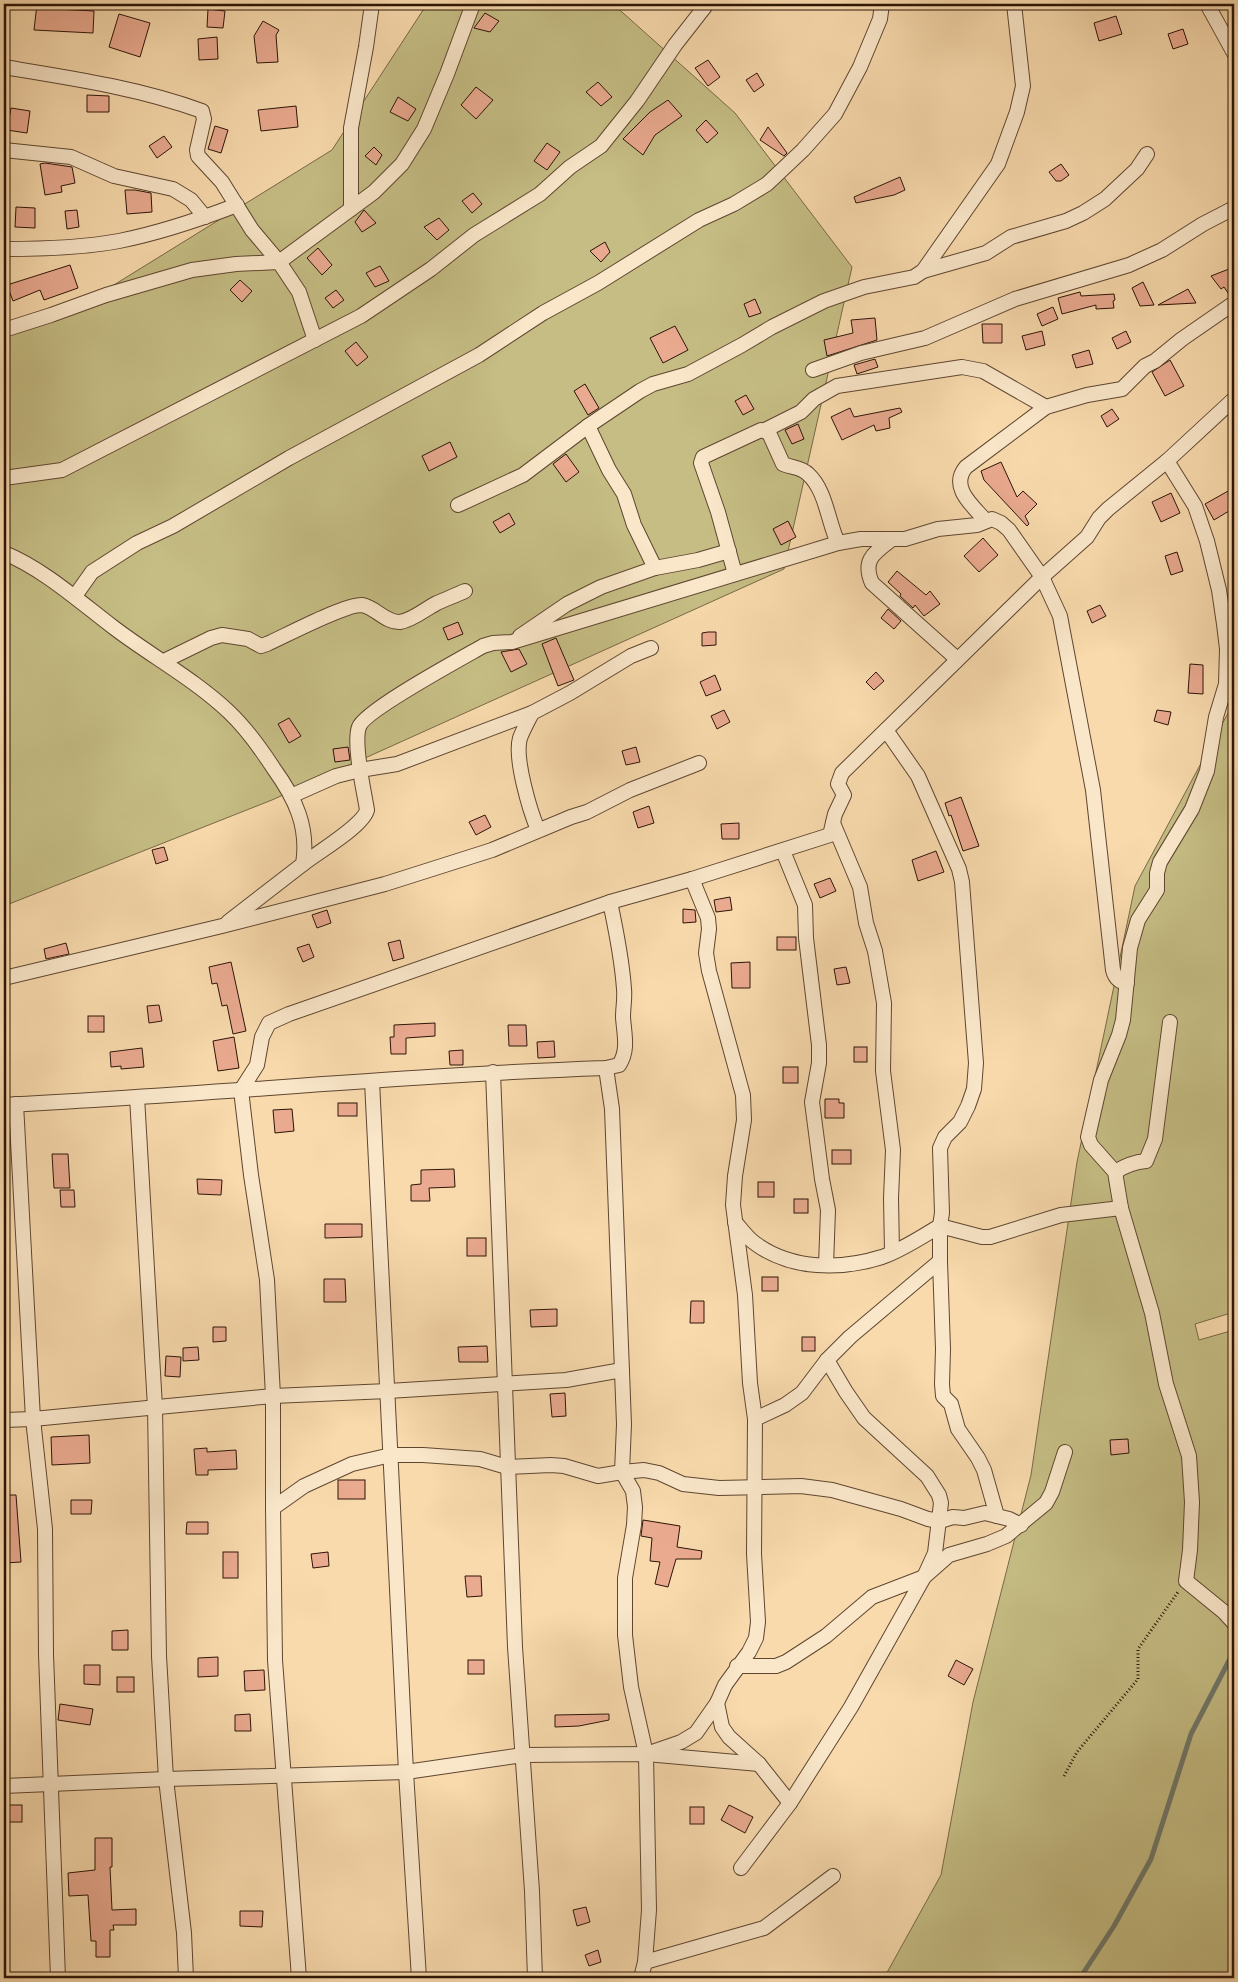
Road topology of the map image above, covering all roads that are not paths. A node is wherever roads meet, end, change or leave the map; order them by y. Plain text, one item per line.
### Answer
1 (372, 4) edge
2 (474, 4) edge
3 (707, 4) edge
4 (882, 4) edge
5 (1014, 4) edge
6 (1207, 4) edge
7 (1234, 53) edge
8 (4, 67) edge
9 (4, 150) edge
10 (1147, 154) dead end
11 (237, 205) junction
12 (1234, 208) edge
13 (352, 210) junction
14 (205, 217) junction
15 (4, 249) edge
16 (279, 262) junction
17 (923, 271) junction
18 (1234, 303) edge
19 (4, 330) edge
20 (315, 340) junction
21 (813, 370) dead end
22 (1234, 399) edge
23 (1046, 407) junction
24 (588, 426) junction
25 (765, 430) junction
26 (1167, 461) junction
27 (4, 478) edge
28 (458, 506) dead end
29 (986, 521) junction
30 (891, 540) junction
31 (838, 543) junction
32 (730, 552) junction
33 (4, 553) edge
34 (655, 568) junction
35 (735, 574) junction
36 (1042, 577) junction
37 (465, 591) dead end
38 (75, 596) junction
39 (512, 642) junction
40 (652, 648) dead end
41 (957, 658) junction
42 (164, 661) junction
43 (532, 713) junction
44 (886, 730) junction
45 (700, 763) dead end
46 (360, 770) junction
47 (291, 796) junction
48 (833, 823) junction
49 (538, 830) junction
50 (783, 851) junction
51 (303, 864) junction
52 (692, 879) junction
53 (610, 902) junction
54 (222, 926) junction
55 (4, 978) edge
56 (1127, 983) junction
57 (1170, 1022) dead end
58 (606, 1068) junction
59 (493, 1072) junction
60 (372, 1080) junction
61 (241, 1090) junction
62 (137, 1097) junction
63 (10, 1104) edge
64 (1115, 1172) junction
65 (1121, 1208) junction
66 (735, 1222) junction
67 (940, 1226) junction
68 (892, 1252) junction
69 (940, 1261) junction
70 (826, 1265) junction
71 (826, 1360) junction
72 (622, 1370) junction
73 (505, 1383) junction
74 (388, 1391) junction
75 (273, 1396) junction
76 (156, 1407) junction
77 (33, 1419) junction
78 (755, 1419) junction
79 (4, 1420) edge
80 (1065, 1452) dead end
81 (391, 1455) junction
82 (507, 1468) junction
83 (622, 1472) junction
84 (754, 1486) junction
85 (273, 1508) junction
86 (997, 1516) junction
87 (940, 1521) junction
88 (1021, 1524) junction
89 (924, 1577) junction
90 (1234, 1623) edge
91 (737, 1666) junction
92 (717, 1703) junction
93 (646, 1754) junction
94 (523, 1755) junction
95 (759, 1764) junction
96 (406, 1772) junction
97 (284, 1776) junction
98 (166, 1778) junction
99 (50, 1784) junction
100 (4, 1786) edge
101 (790, 1803) junction
102 (741, 1868) dead end
103 (833, 1876) dead end
104 (645, 1962) junction
105 (58, 1978) edge
106 (186, 1978) edge
107 (299, 1978) edge
108 (419, 1978) edge
109 (535, 1978) edge
110 (641, 1978) edge

1 - 13 street
2 - 13 street
3 - 20 street
4 - 38 street
5 - 17 street
6 - 7 street
8 - 11 street
9 - 14 street
10 - 17 street
11 - 14 street
11 - 16 street
12 - 21 street
13 - 16 street
14 - 15 street
16 - 19 street
16 - 20 street
17 - 24 street
18 - 23 street
20 - 27 street
22 - 26 street
23 - 25 street
23 - 29 street
24 - 28 street
24 - 34 street
25 - 31 street
25 - 32 street
26 - 36 street
26 - 56 street
29 - 30 street
29 - 36 street
30 - 31 street
30 - 41 street
31 - 35 street
32 - 34 street
32 - 35 street
33 - 38 street
34 - 39 street
35 - 39 street
36 - 41 street
36 - 56 street
37 - 42 street
38 - 42 street
39 - 46 street
40 - 43 street
41 - 44 street
42 - 47 street
43 - 46 street
43 - 49 street
44 - 48 street
44 - 67 street
45 - 49 street
46 - 47 street
46 - 51 street
47 - 51 street
48 - 50 street
48 - 68 street
49 - 54 street
50 - 52 street
50 - 70 street
51 - 54 street
52 - 53 street
52 - 66 street
53 - 58 street
53 - 61 street
54 - 55 street
56 - 64 street
57 - 64 street
58 - 59 street
58 - 72 street
59 - 60 street
59 - 73 street
60 - 61 street
60 - 74 street
61 - 62 street
61 - 75 street
62 - 63 street
62 - 76 street
63 - 77 street
64 - 65 street
65 - 67 street
65 - 90 street
66 - 70 street
66 - 78 street
67 - 68 street
67 - 69 street
68 - 70 street
69 - 71 street
69 - 86 street
71 - 78 street
71 - 87 street
72 - 73 street
72 - 83 street
73 - 74 street
73 - 82 street
74 - 75 street
74 - 81 street
75 - 76 street
75 - 85 street
76 - 77 street
76 - 98 street
77 - 79 street
77 - 99 street
78 - 84 street
80 - 88 street
81 - 82 street
81 - 85 street
81 - 96 street
82 - 83 street
82 - 94 street
83 - 84 street
83 - 93 street
84 - 87 street
84 - 91 street
85 - 97 street
86 - 87 street
86 - 88 street
87 - 89 street
88 - 89 street
89 - 91 street
89 - 101 street
91 - 92 street
92 - 93 street
92 - 95 street
93 - 94 street
93 - 95 street
93 - 104 street
94 - 96 street
94 - 109 street
95 - 101 street
96 - 97 street
96 - 108 street
97 - 98 street
97 - 107 street
98 - 99 street
98 - 106 street
99 - 100 street
99 - 105 street
101 - 102 street
103 - 104 street
104 - 110 street

